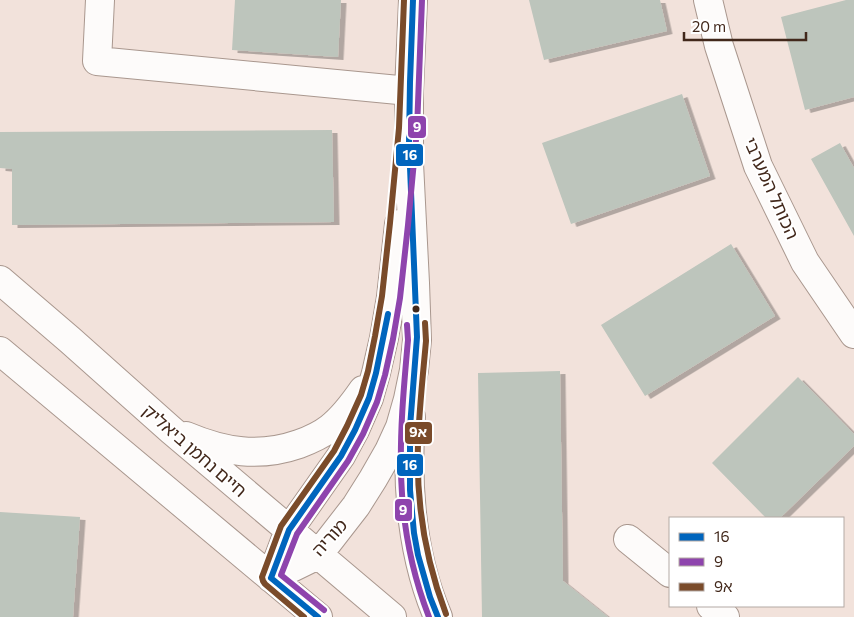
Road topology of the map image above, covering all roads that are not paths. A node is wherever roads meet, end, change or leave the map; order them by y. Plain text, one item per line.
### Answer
1 (100, 0) edge
2 (413, 0) edge
3 (708, 0) edge
4 (409, 91) junction
5 (408, 129) junction
6 (0, 280) edge
7 (854, 334) edge
8 (0, 351) edge
9 (414, 370) junction
10 (376, 373) junction
11 (171, 430) junction
12 (289, 530) junction
13 (628, 539) dead end
14 (318, 556) junction
15 (669, 572) edge
16 (271, 578) junction
17 (712, 607) edge
18 (318, 617) edge
19 (392, 617) edge
20 (438, 617) edge
21 (725, 617) edge

1 - 4 street
2 - 4 street, מוריה
3 - 7 street, הכותל המערבי
4 - 5 street, מוריה
5 - 9 street, מוריה
5 - 10 street, מוריה
6 - 11 street, חיים נחמן ביאליק
8 - 16 street
9 - 14 street, מוריה
9 - 20 street
10 - 11 street
10 - 12 street, מוריה
11 - 12 street, חיים נחמן ביאליק
12 - 14 street, חיים נחמן ביאליק
12 - 16 street, מוריה
13 - 15 street
14 - 16 street, מוריה
14 - 19 street, חיים נחמן ביאליק
16 - 18 street
17 - 21 street

